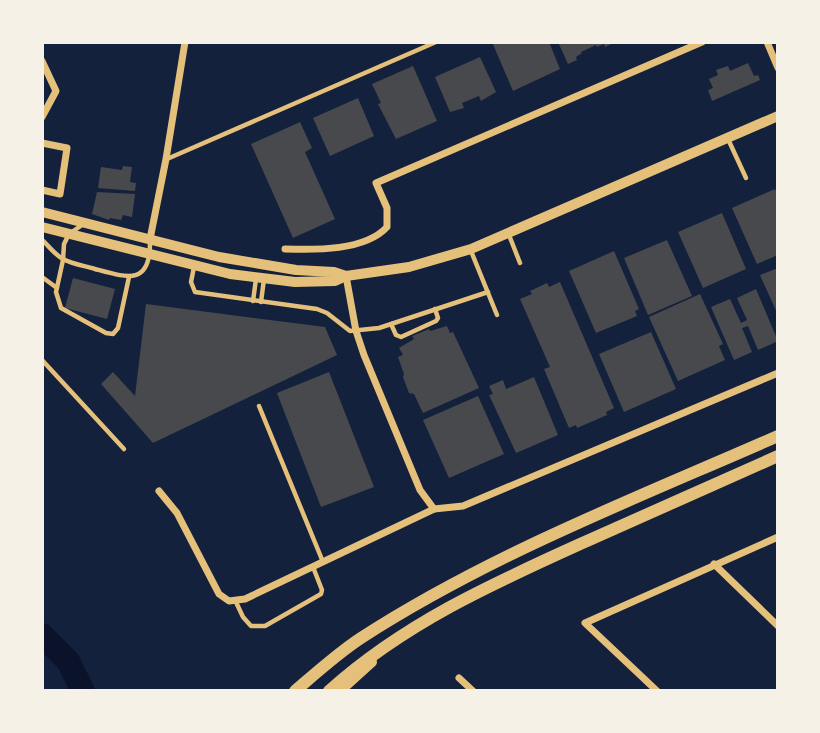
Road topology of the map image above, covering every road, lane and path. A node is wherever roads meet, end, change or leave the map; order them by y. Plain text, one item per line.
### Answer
1 (184, 42) edge
2 (436, 42) edge
3 (702, 42) edge
4 (767, 42) edge
5 (42, 61) edge
6 (777, 62) edge
7 (778, 116) edge
8 (42, 117) edge
9 (728, 138) junction
10 (42, 143) edge
11 (166, 159) junction
12 (746, 178) dead end
13 (42, 190) edge
14 (42, 212) edge
15 (89, 224) junction
16 (42, 227) edge
17 (69, 234) junction
18 (508, 234) junction
19 (150, 239) junction
20 (42, 240) edge
21 (285, 249) dead end
22 (471, 249) junction
23 (149, 256) junction
24 (63, 260) junction
25 (520, 263) dead end
26 (195, 266) junction
27 (42, 276) edge
28 (346, 276) junction
29 (129, 277) junction
30 (260, 279) junction
31 (48, 282) junction
32 (42, 287) edge
33 (57, 288) junction
34 (488, 292) junction
35 (253, 301) junction
36 (261, 302) junction
37 (435, 309) junction
38 (497, 315) dead end
39 (391, 324) junction
40 (356, 331) junction
41 (42, 360) edge
42 (778, 373) edge
43 (259, 406) dead end
44 (778, 436) edge
45 (124, 449) dead end
46 (778, 456) edge
47 (159, 491) dead end
48 (434, 509) junction
49 (778, 537) edge
50 (323, 563) junction
51 (714, 564) junction
52 (313, 567) junction
53 (236, 600) junction
54 (778, 626) edge
55 (388, 646) junction
56 (459, 678) dead end
57 (295, 691) edge
58 (329, 691) edge
59 (340, 691) edge
60 (472, 691) edge
61 (657, 691) edge

1 - 11 street
2 - 11 lane
3 - 21 street
4 - 6 street
5 - 8 street
7 - 9 street
9 - 12 lane
9 - 18 street
10 - 13 street
11 - 19 street
14 - 15 street
15 - 17 lane
15 - 19 street
16 - 17 street
17 - 23 street
17 - 24 lane
18 - 22 street
18 - 25 lane
19 - 23 lane
19 - 28 street
20 - 24 lane
22 - 28 street
22 - 34 lane
23 - 26 street
23 - 29 lane
24 - 29 lane
24 - 33 lane
26 - 30 street
26 - 35 lane
27 - 31 lane
28 - 30 street
28 - 40 street
29 - 33 lane
30 - 35 lane
30 - 36 lane
31 - 32 lane
31 - 33 lane
34 - 37 lane
34 - 38 lane
35 - 36 lane
36 - 40 lane
37 - 39 lane
37 - 39 lane
39 - 40 lane
40 - 48 street
41 - 45 lane
42 - 48 street
43 - 50 lane
44 - 57 main road
46 - 55 main road
47 - 53 street
48 - 50 street
49 - 51 street
50 - 52 street
51 - 54 street
51 - 61 street
52 - 53 street
52 - 53 lane
55 - 58 main road
55 - 59 street
56 - 60 street

